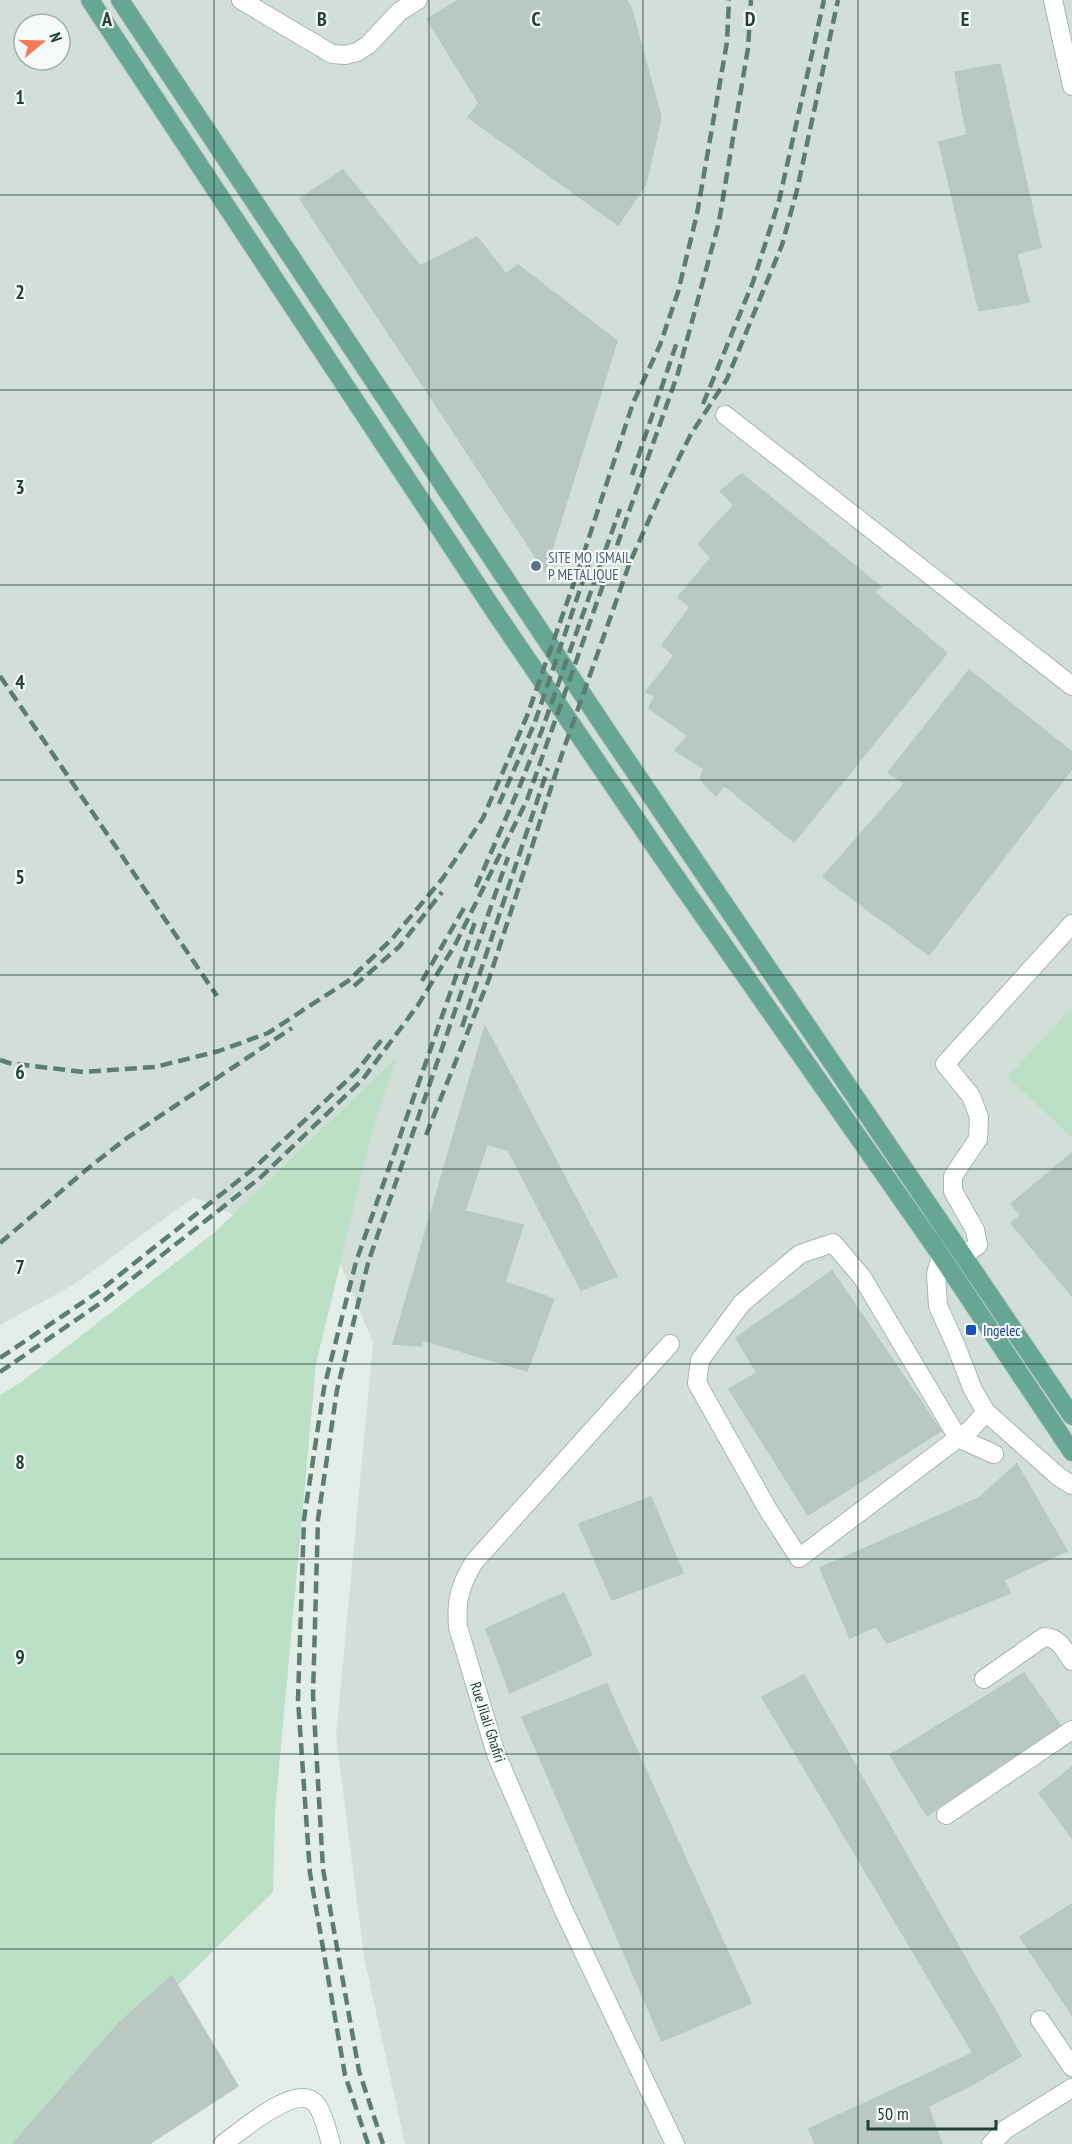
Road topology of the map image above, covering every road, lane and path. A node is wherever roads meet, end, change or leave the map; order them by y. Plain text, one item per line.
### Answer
1 (90, 0) edge
2 (120, 0) edge
3 (240, 0) edge
4 (418, 0) edge
5 (1053, 0) edge
6 (1072, 86) edge
7 (725, 415) dead end
8 (1072, 686) edge
9 (1072, 924) edge
10 (964, 1255) junction
11 (941, 1256) junction
12 (670, 1344) dead end
13 (986, 1412) junction
14 (1072, 1416) edge
15 (958, 1438) junction
16 (1072, 1452) edge
17 (994, 1454) dead end
18 (1072, 1485) edge
19 (1072, 1661) edge
20 (984, 1679) dead end
21 (1072, 1730) edge
22 (946, 1815) dead end
23 (1040, 2020) dead end
24 (1072, 2067) edge
25 (1072, 2088) edge
26 (223, 2144) edge
27 (331, 2144) edge
28 (675, 2144) edge
29 (992, 2144) edge

1 - 11 main road
2 - 10 main road
3 - 4 street
5 - 6 street
7 - 8 street
9 - 10 street
10 - 14 main road
11 - 13 street
11 - 16 main road
12 - 28 street, Rue Jilali Ghafiri
13 - 15 street
13 - 18 street
15 - 15 street
15 - 17 street
19 - 20 street
21 - 22 street
23 - 24 street
25 - 29 street
26 - 27 street

